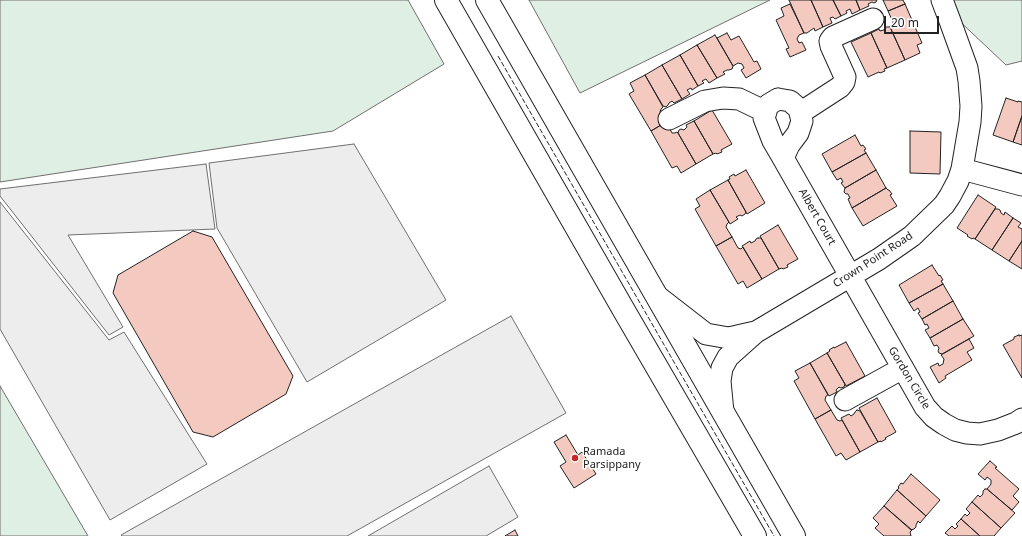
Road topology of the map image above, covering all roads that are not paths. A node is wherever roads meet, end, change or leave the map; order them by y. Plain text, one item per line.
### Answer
1 (446, 0) edge
2 (486, 0) edge
3 (942, 0) edge
4 (873, 19) dead end
5 (766, 112) junction
6 (800, 113) junction
7 (669, 119) dead end
8 (783, 158) junction
9 (962, 169) junction
10 (1022, 185) edge
11 (851, 276) junction
12 (657, 296) junction
13 (756, 332) junction
14 (903, 368) junction
15 (845, 400) dead end
16 (723, 412) junction
17 (1022, 420) edge
18 (755, 536) edge
19 (794, 536) edge

1 - 18 highway
2 - 12 highway
3 - 9 street, Crown Point Road
4 - 6 street
5 - 6 street
5 - 7 street
5 - 8 street, Albert Court
6 - 8 street
8 - 11 street, Albert Court
9 - 10 street
9 - 11 street, Crown Point Road
11 - 13 street, Crown Point Road
11 - 14 street, Gordon Circle
12 - 13 street, Crown Point Road
12 - 16 highway
13 - 16 street, Crown Point Road
14 - 15 street
14 - 17 street, Gordon Circle
16 - 19 highway

